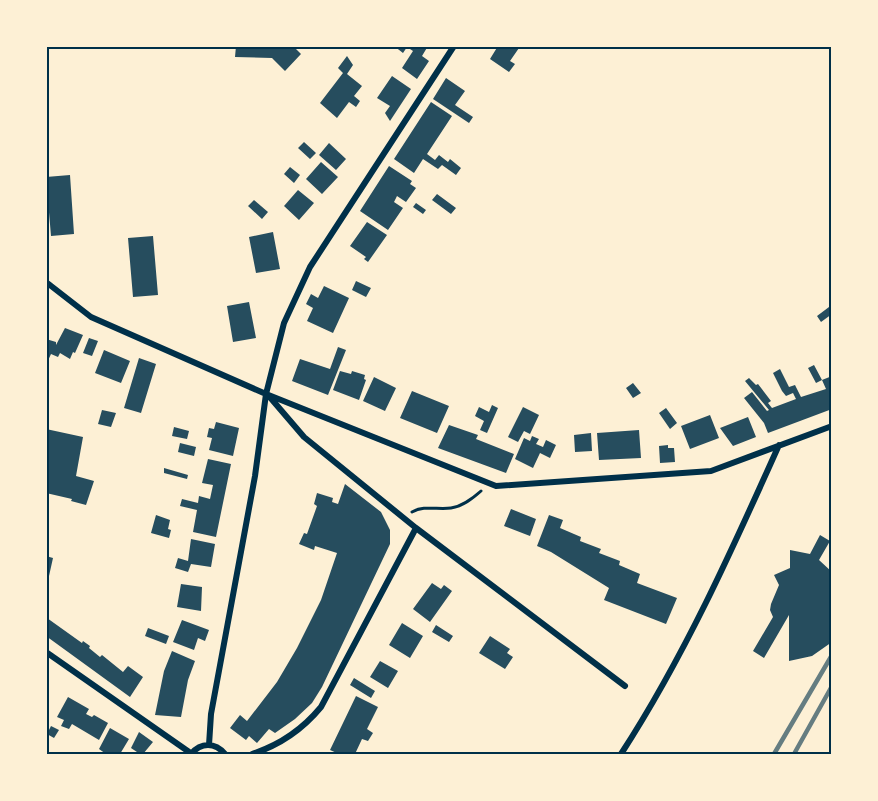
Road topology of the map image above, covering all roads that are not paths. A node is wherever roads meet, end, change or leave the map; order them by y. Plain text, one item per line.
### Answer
1 (454, 46) edge
2 (46, 282) edge
3 (266, 394) junction
4 (831, 426) edge
5 (779, 445) junction
6 (416, 528) junction
7 (46, 652) edge
8 (625, 686) dead end
9 (209, 745) junction
10 (192, 754) edge
11 (225, 754) edge
12 (252, 754) edge
13 (621, 754) edge

1 - 3 street
2 - 3 street
3 - 5 street
3 - 6 street
3 - 9 street
4 - 5 street
5 - 13 street
6 - 8 street
6 - 12 street
7 - 10 street
9 - 10 street
9 - 11 street

